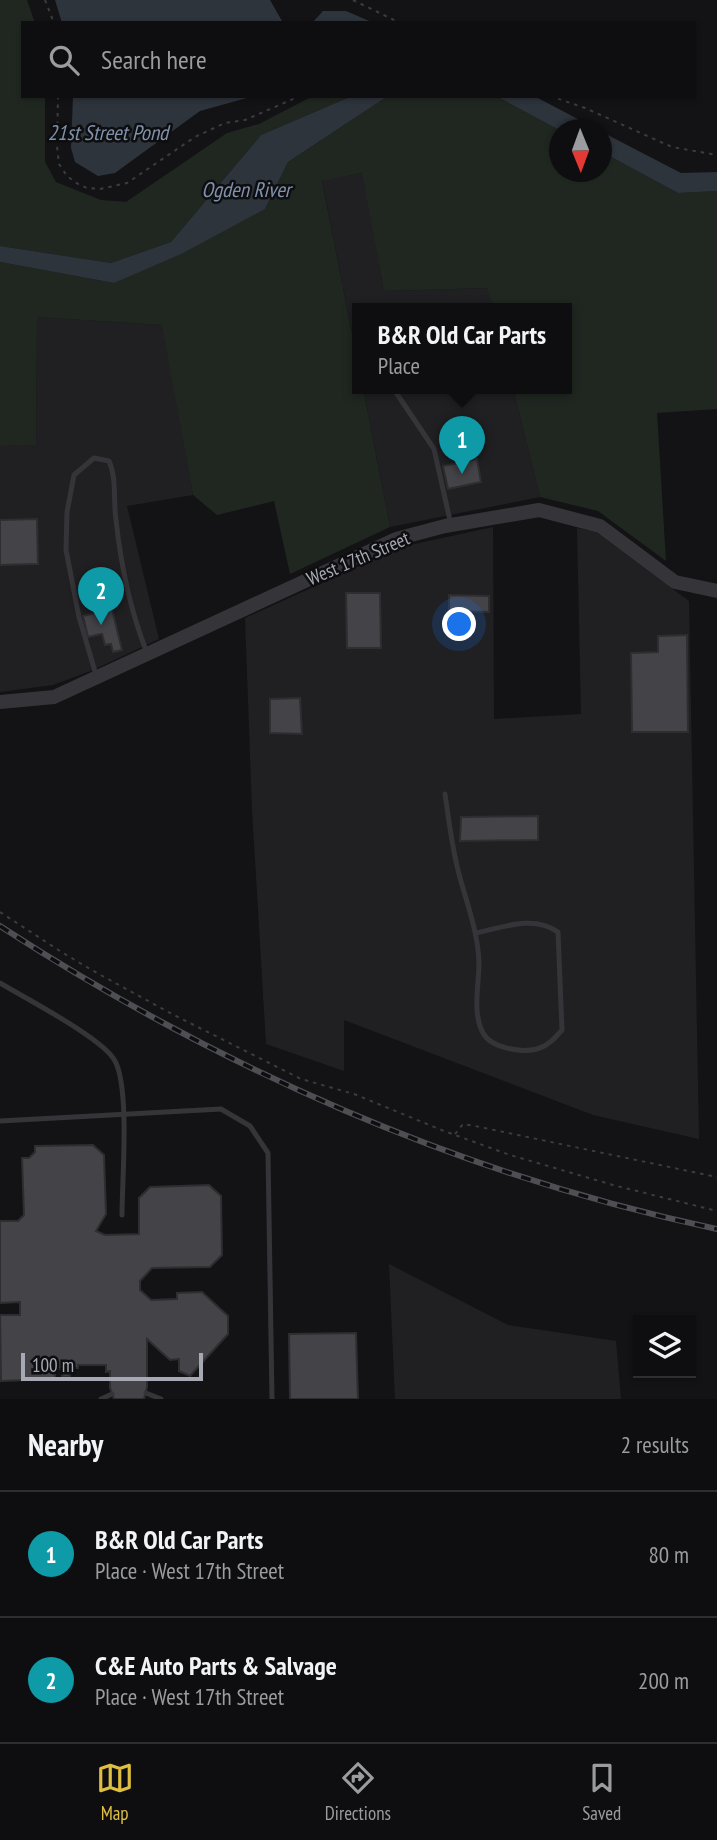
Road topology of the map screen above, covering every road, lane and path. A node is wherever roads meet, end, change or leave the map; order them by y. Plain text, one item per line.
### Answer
1 (45, 0) edge
2 (353, 0) edge
3 (53, 21) edge
4 (396, 21) edge
5 (58, 98) edge
6 (295, 98) edge
7 (557, 98) edge
8 (717, 155) edge
9 (397, 394) edge
10 (451, 525) junction
11 (717, 591) edge
12 (148, 653) junction
13 (97, 677) junction
14 (0, 702) edge
15 (445, 794) dead end
16 (0, 912) edge
17 (476, 933) junction
18 (0, 983) edge
19 (122, 1114) junction
20 (0, 1121) edge
21 (454, 1135) junction
22 (717, 1177) edge
23 (717, 1211) edge
24 (122, 1215) dead end
25 (146, 1393) dead end
26 (112, 1394) dead end
27 (100, 1399) edge
28 (161, 1399) edge
29 (272, 1399) edge

1 - 3 path
2 - 4 path
5 - 6 path
7 - 8 path
9 - 10 lane
10 - 11 street, West 17th Street
10 - 12 street, West 17th Street
12 - 13 street, West 17th Street
12 - 13 lane
13 - 14 street, West 17th Street
15 - 17 lane
16 - 21 path
17 - 17 lane
18 - 19 lane
19 - 20 lane
19 - 24 lane
19 - 29 lane
21 - 22 path
21 - 23 path
25 - 28 lane
26 - 27 lane

